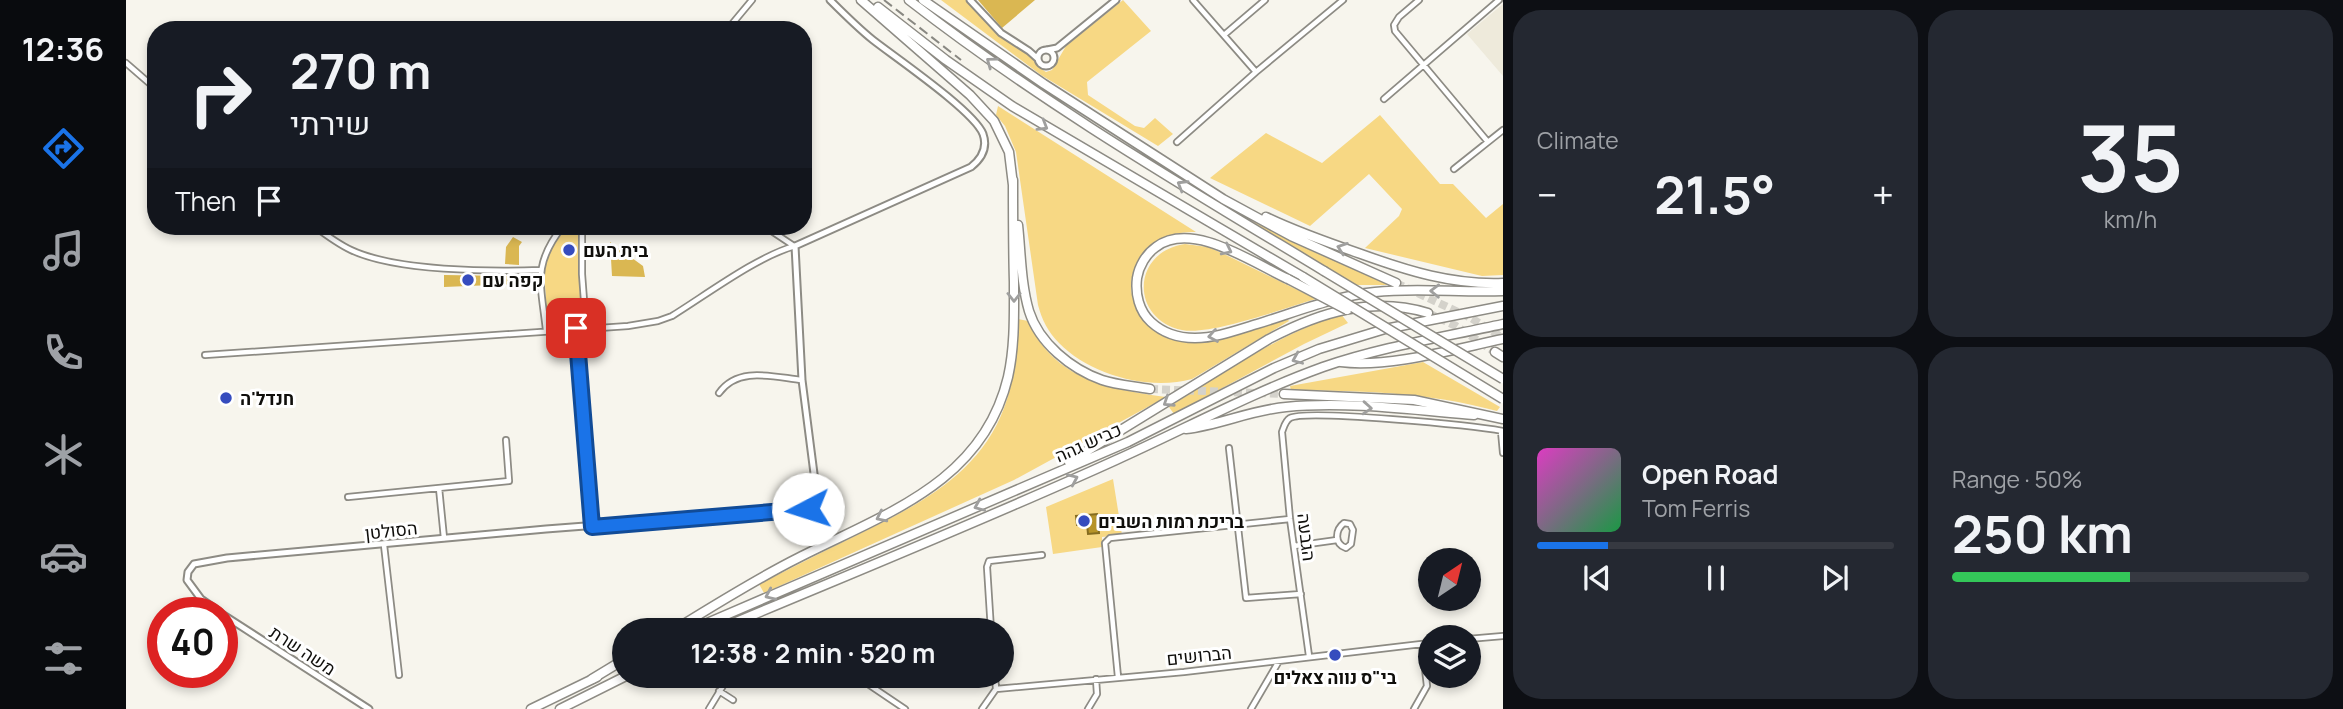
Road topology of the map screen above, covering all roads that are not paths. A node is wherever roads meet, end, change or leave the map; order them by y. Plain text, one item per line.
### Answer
1 (752, 0) edge
2 (830, 0) edge
3 (861, 0) edge
4 (869, 0) edge
5 (909, 0) edge
6 (923, 0) edge
7 (970, 0) edge
8 (1116, 0) edge
9 (1193, 0) edge
10 (1265, 0) edge
11 (1343, 0) edge
12 (1419, 0) edge
13 (1499, 0) edge
14 (734, 21) edge
15 (1224, 35) junction
16 (1057, 48) junction
17 (1045, 50) junction
18 (1029, 51) junction
19 (1055, 57) junction
20 (1038, 59) junction
21 (126, 63) edge
22 (1423, 65) junction
23 (1256, 72) junction
24 (147, 81) edge
25 (1384, 99) dead end
26 (1503, 130) edge
27 (1177, 142) dead end
28 (1488, 142) junction
29 (1454, 169) dead end
30 (1192, 179) junction
31 (1013, 180) junction
32 (328, 235) edge
33 (558, 235) edge
34 (582, 235) edge
35 (778, 235) edge
36 (795, 246) junction
37 (541, 270) junction
38 (1396, 283) tunnel mouth
39 (1503, 283) edge
40 (1503, 291) edge
41 (1503, 306) edge
42 (1428, 313) tunnel mouth
43 (1503, 324) edge
44 (586, 327) junction
45 (576, 328) junction
46 (546, 330) junction
47 (1503, 339) edge
48 (1410, 343) junction
49 (205, 355) dead end
50 (1341, 362) junction
51 (1503, 379) edge
52 (802, 380) junction
53 (1150, 389) tunnel mouth
54 (719, 393) dead end
55 (1283, 394) tunnel mouth
56 (1503, 400) edge
57 (1503, 419) edge
58 (1179, 430) junction
59 (1502, 431) edge
60 (506, 440) dead end
61 (1229, 448) dead end
62 (1503, 453) edge
63 (439, 488) junction
64 (1010, 493) junction
65 (348, 497) dead end
66 (1290, 519) junction
67 (1238, 524) junction
68 (592, 527) junction
69 (444, 538) junction
70 (1337, 540) junction
71 (384, 545) junction
72 (1294, 546) junction
73 (1042, 555) dead end
74 (194, 564) joint
75 (1301, 594) junction
76 (200, 597) edge
77 (694, 618) edge
78 (719, 618) edge
79 (746, 618) edge
80 (990, 618) edge
81 (238, 624) edge
82 (1503, 636) edge
83 (1481, 638) edge
84 (1418, 644) edge
85 (1309, 656) junction
86 (1279, 660) junction
87 (612, 668) edge
88 (399, 675) dead end
89 (1118, 677) junction
90 (1096, 679) junction
91 (612, 683) edge
92 (721, 688) edge
93 (874, 688) edge
94 (1426, 688) edge
95 (996, 689) joint
96 (719, 691) junction
97 (733, 700) dead end
98 (369, 709) edge
99 (531, 709) edge
100 (560, 709) edge
101 (709, 709) edge
102 (905, 709) edge
103 (982, 709) edge
104 (1088, 709) edge
105 (1251, 709) edge
106 (1414, 709) edge

1 - 14 street
2 - 36 street
3 - 31 highway
4 -> 48 highway, bridge
51 -> 5 highway, bridge
6 - 30 highway
7 - 18 street
8 - 16 street
9 - 15 street
10 - 15 street
11 - 23 street
12 - 22 street
13 - 22 street
15 - 23 street
16 - 17 street
16 - 19 street
17 - 18 street
17 - 19 street
17 - 20 street
18 - 20 street
19 - 20 street
21 - 24 street
22 - 25 street
22 - 28 street
23 - 27 street
26 - 28 street
28 - 29 street
30 - 38 highway
39 -> 30 highway
31 - 53 highway
31 -> 77 highway
32 - 37 street
33 - 37 street
34 - 44 street
35 - 36 street
36 - 44 street
36 - 52 street
37 - 46 street
40 -> 48 highway, bridge
41 -> 64 highway, כביש גהה
42 -> 64 highway
43 - 50 highway, כביש גהה
44 - 45 street
45 - 46 street
45 - 68 street
46 - 49 street
47 - 50 highway
48 - 56 highway, bridge
50 - 58 highway, כביש גהה
52 - 54 street
52 - 68 street, הסולטן
55 - 57 highway
58 -> 57 highway
79 -> 58 highway, כביש גהה
59 - 62 street
59 - 66 street, הגבעה
60 - 63 street
61 - 67 street
63 - 65 street
63 - 69 street
64 -> 78 highway, כביש גהה
66 - 67 street
66 - 72 street, הגבעה
67 - 75 street
67 - 89 street
68 - 69 street, הסולטן
69 - 71 street, הסולטן
70 - 70 street
70 - 72 street
71 - 74 street, הסולטן
71 - 88 street
72 - 75 street, הגבעה
73 - 80 street
74 - 76 street, משה שרת
75 - 85 street, הגבעה
81 - 98 street, משה שרת
82 - 83 street
84 - 85 street, הברושים
85 - 86 street, הברושים
86 - 89 street, הברושים
86 - 105 street
87 - 99 highway
89 - 90 street, הברושים
90 - 95 street, הברושים
90 - 104 street
91 - 100 highway
92 - 96 street
93 - 102 street
94 - 106 street
95 - 103 street
96 - 97 street
96 - 101 street

